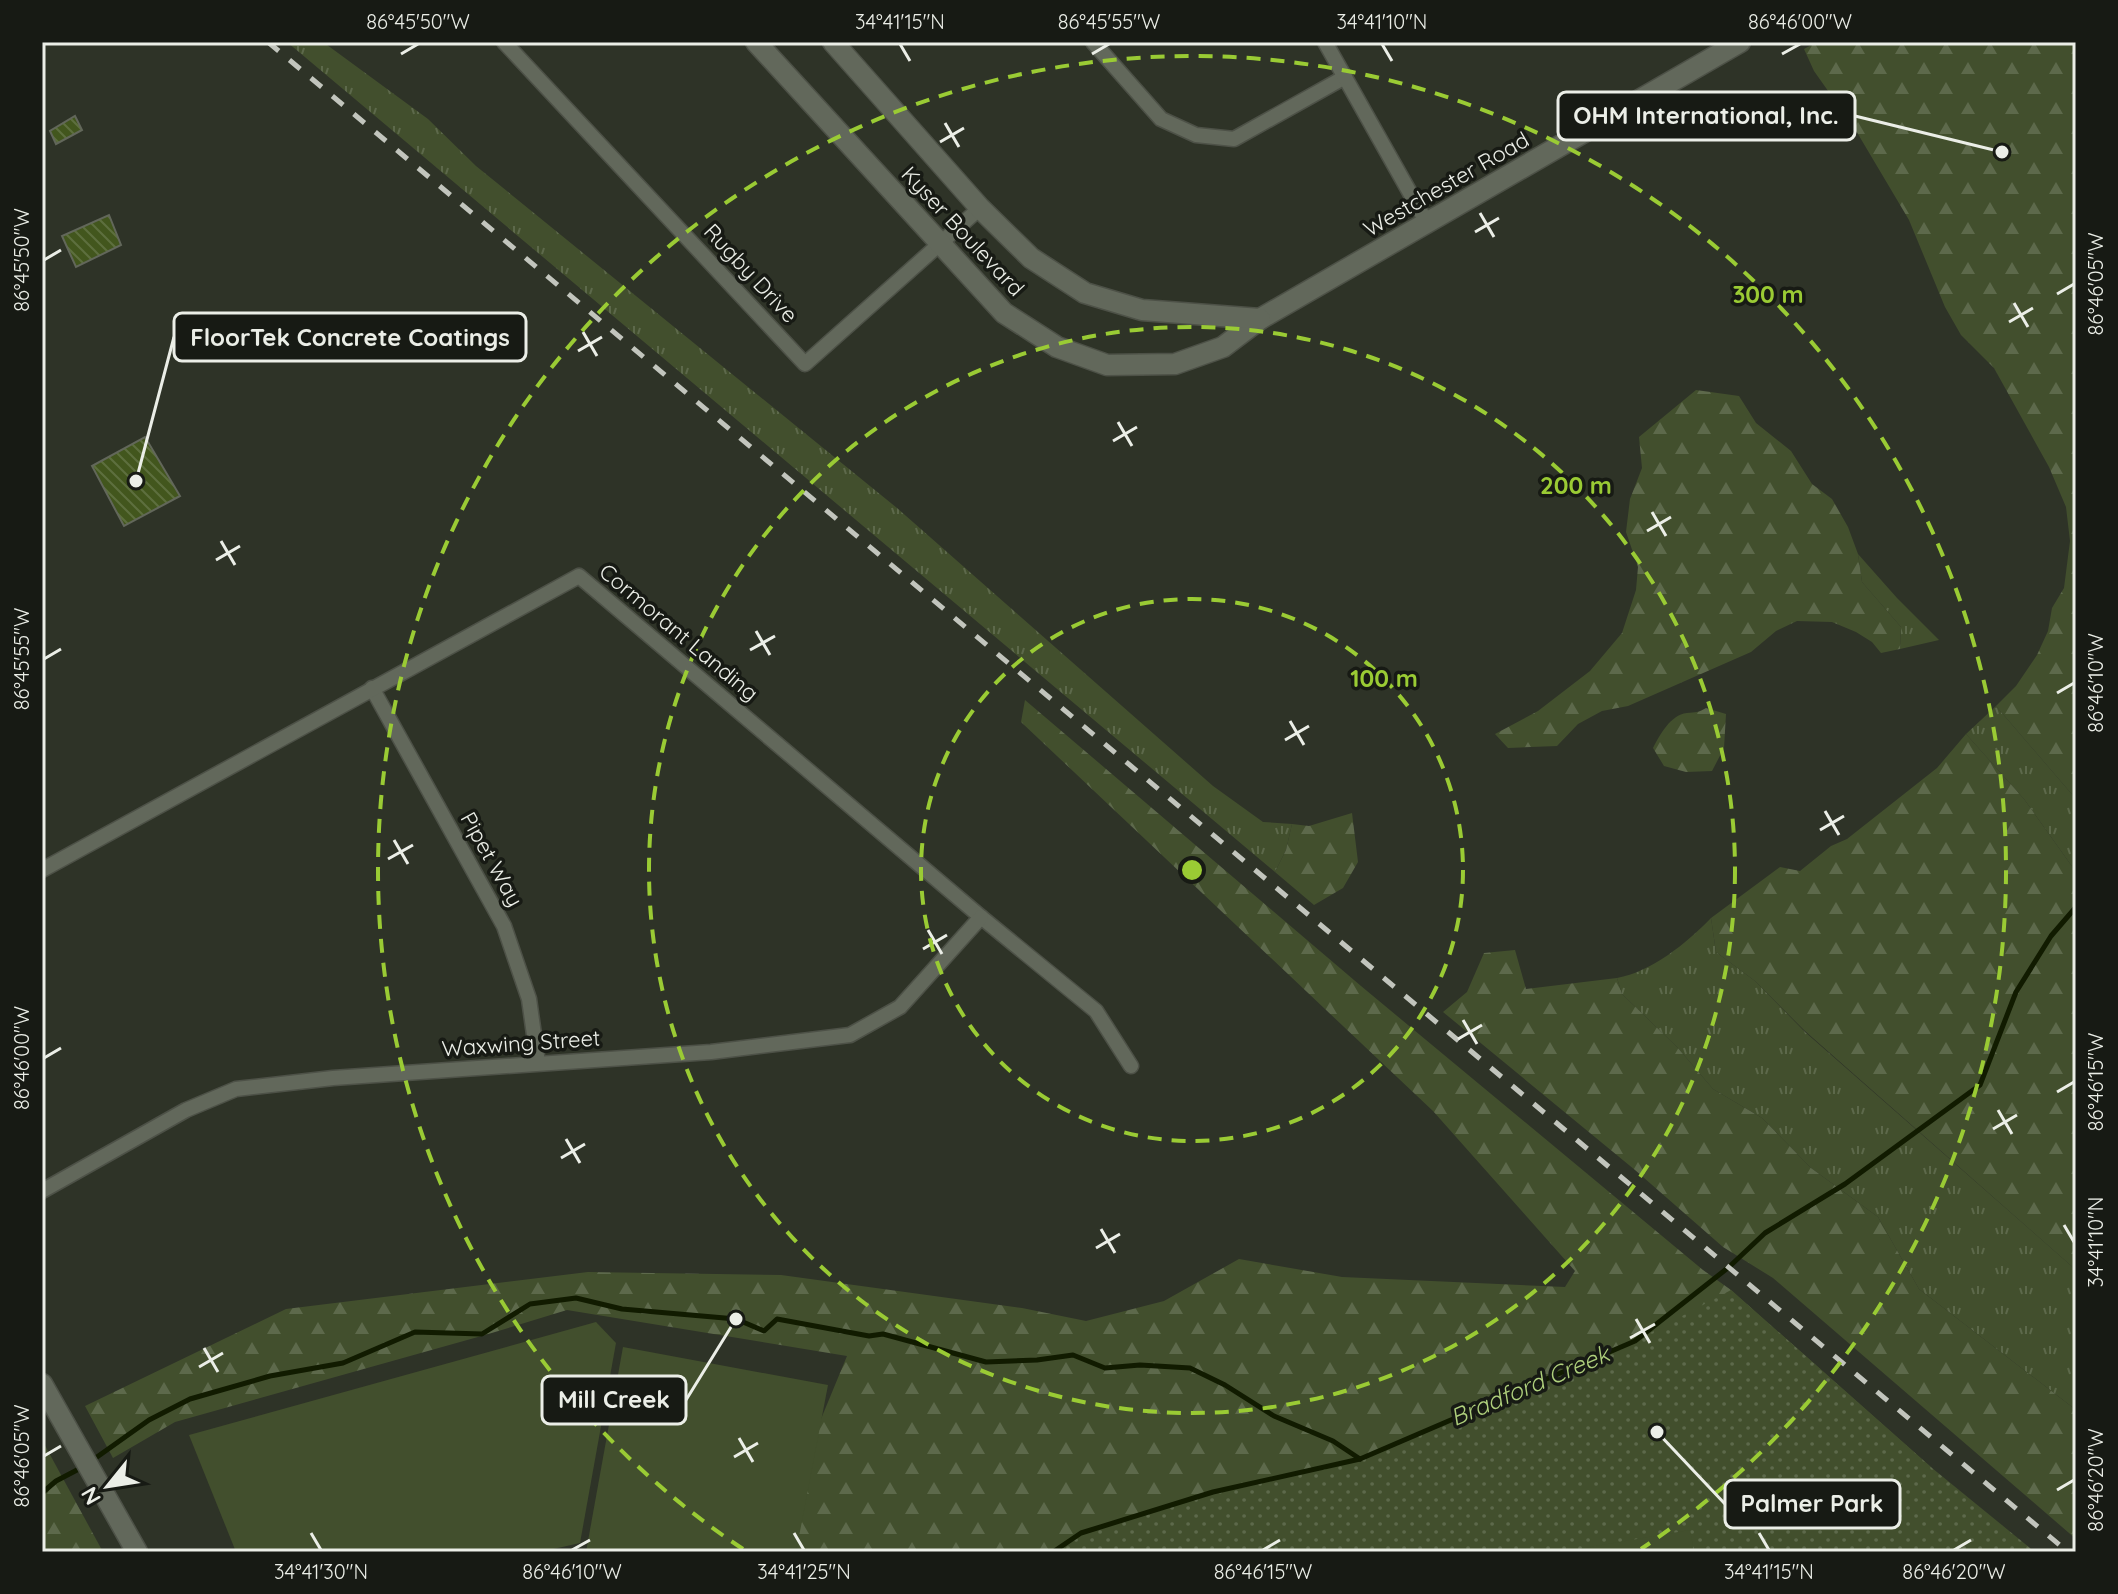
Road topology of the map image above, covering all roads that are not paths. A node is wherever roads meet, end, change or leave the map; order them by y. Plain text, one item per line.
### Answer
1 (504, 42) edge
2 (756, 42) edge
3 (833, 42) edge
4 (1093, 42) edge
5 (1325, 42) edge
6 (1740, 42) edge
7 (1345, 77) junction
8 (980, 208) junction
9 (1427, 223) junction
10 (939, 242) junction
11 (1260, 319) junction
12 (372, 688) junction
13 (42, 870) edge
14 (981, 917) junction
15 (538, 1063) junction
16 (1131, 1066) dead end
17 (42, 1191) edge
18 (42, 1384) edge
19 (137, 1552) edge

1 - 10 street, Rugby Drive
2 - 10 street, Kyser Boulevard
3 - 8 street, Kyser Boulevard
4 - 7 street
5 - 7 street
6 - 9 street, Westchester Road
7 - 9 street
8 - 10 street, Rugby Drive
8 - 11 street, Kyser Boulevard
9 - 11 street, Westchester Road
10 - 11 street, Kyser Boulevard
12 - 13 street, Cormorant Landing
12 - 14 street, Cormorant Landing
12 - 15 street, Pipet Way
14 - 15 street, Waxwing Street
14 - 16 street, Cormorant Landing
15 - 17 street, Waxwing Street
18 - 19 street

